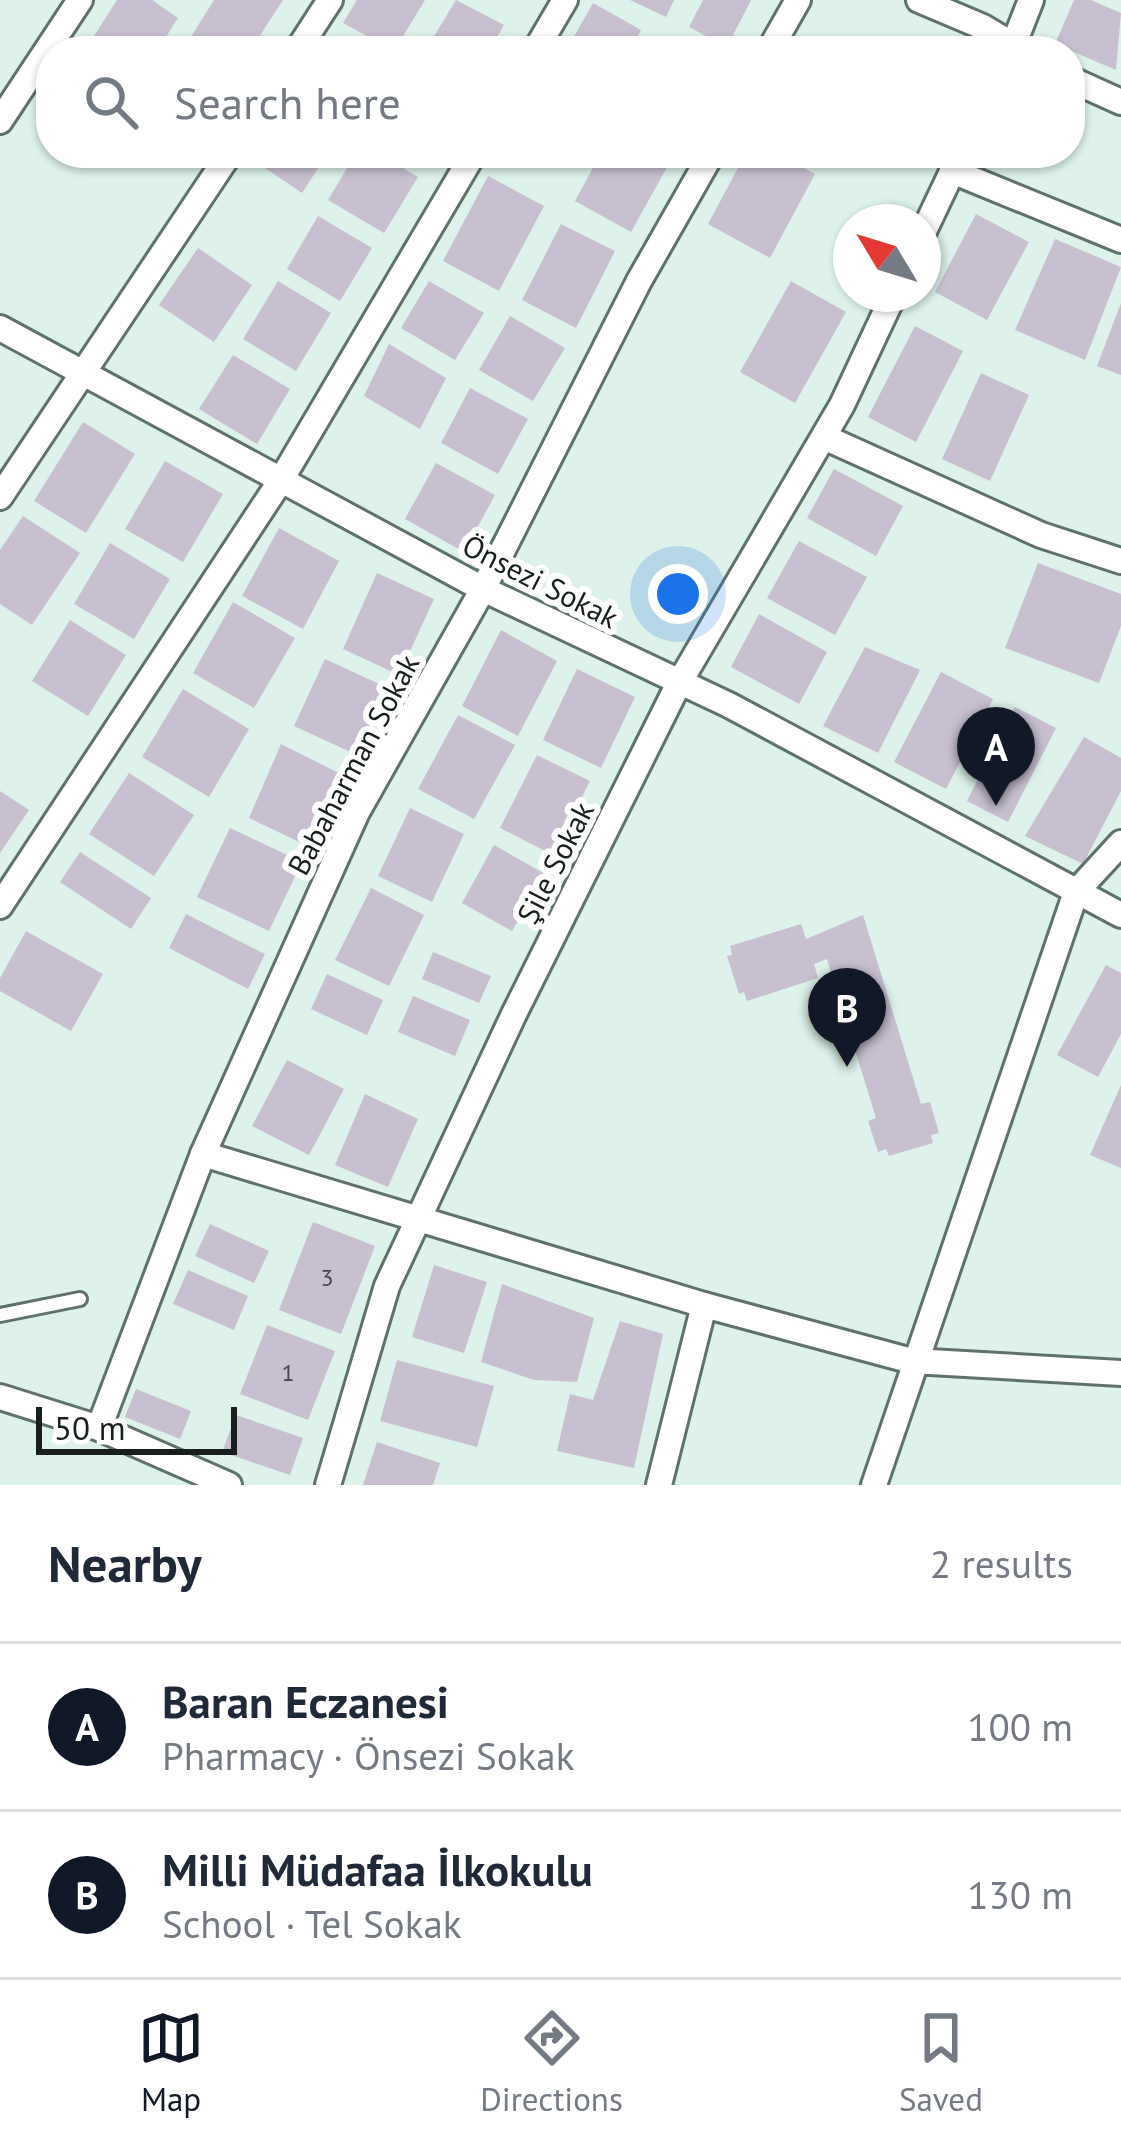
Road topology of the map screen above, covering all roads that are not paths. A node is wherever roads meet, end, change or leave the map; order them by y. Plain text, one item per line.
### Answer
1 (80, 0) edge
2 (330, 0) edge
3 (565, 0) edge
4 (798, 0) edge
5 (919, 0) edge
6 (1030, 0) edge
7 (56, 36) edge
8 (307, 36) edge
9 (544, 36) edge
10 (778, 36) edge
11 (990, 36) edge
12 (1020, 36) edge
13 (36, 67) edge
14 (1085, 86) edge
15 (1121, 102) edge
16 (0, 121) edge
17 (220, 168) edge
18 (465, 168) edge
19 (703, 168) edge
20 (953, 168) edge
21 (969, 168) edge
22 (936, 204) edge
23 (1121, 240) edge
24 (885, 312) edge
25 (0, 328) edge
26 (82, 377) junction
27 (824, 437) junction
28 (281, 480) junction
29 (0, 497) edge
30 (1121, 561) edge
31 (483, 589) junction
32 (678, 685) junction
33 (1121, 843) edge
34 (1076, 892) junction
35 (0, 906) edge
36 (1121, 915) edge
37 (203, 1154) junction
38 (417, 1220) junction
39 (80, 1299) dead end
40 (704, 1305) junction
41 (0, 1315) edge
42 (912, 1360) junction
43 (1119, 1368) edge
44 (0, 1396) edge
45 (99, 1428) junction
46 (229, 1485) edge
47 (328, 1485) edge
48 (659, 1485) edge
49 (874, 1485) edge

1 - 7 street
2 - 8 street
3 - 9 street
4 - 10 street
5 - 11 street
6 - 12 street
13 - 16 street
14 - 15 street
17 - 26 street
18 - 28 street
19 - 31 street, Babaharman Sokak
20 - 22 street
21 - 23 street
24 - 27 street, Şile Sokak
25 - 26 street, Önsezi Sokak
26 - 28 street, Önsezi Sokak
26 - 29 street
27 - 30 street
27 - 32 street, Şile Sokak
28 - 31 street, Önsezi Sokak
28 - 35 street
31 - 32 street, Önsezi Sokak
31 - 37 street, Babaharman Sokak
32 - 34 street, Önsezi Sokak
32 - 38 street, Şile Sokak
33 - 34 street
34 - 36 street, Önsezi Sokak
34 - 42 street
37 - 38 street
37 - 45 street, Babaharman Sokak
38 - 40 street
38 - 47 street, Şile Sokak
39 - 41 lane
40 - 42 street
40 - 48 street
42 - 43 street
42 - 49 street
44 - 45 street
45 - 46 street

